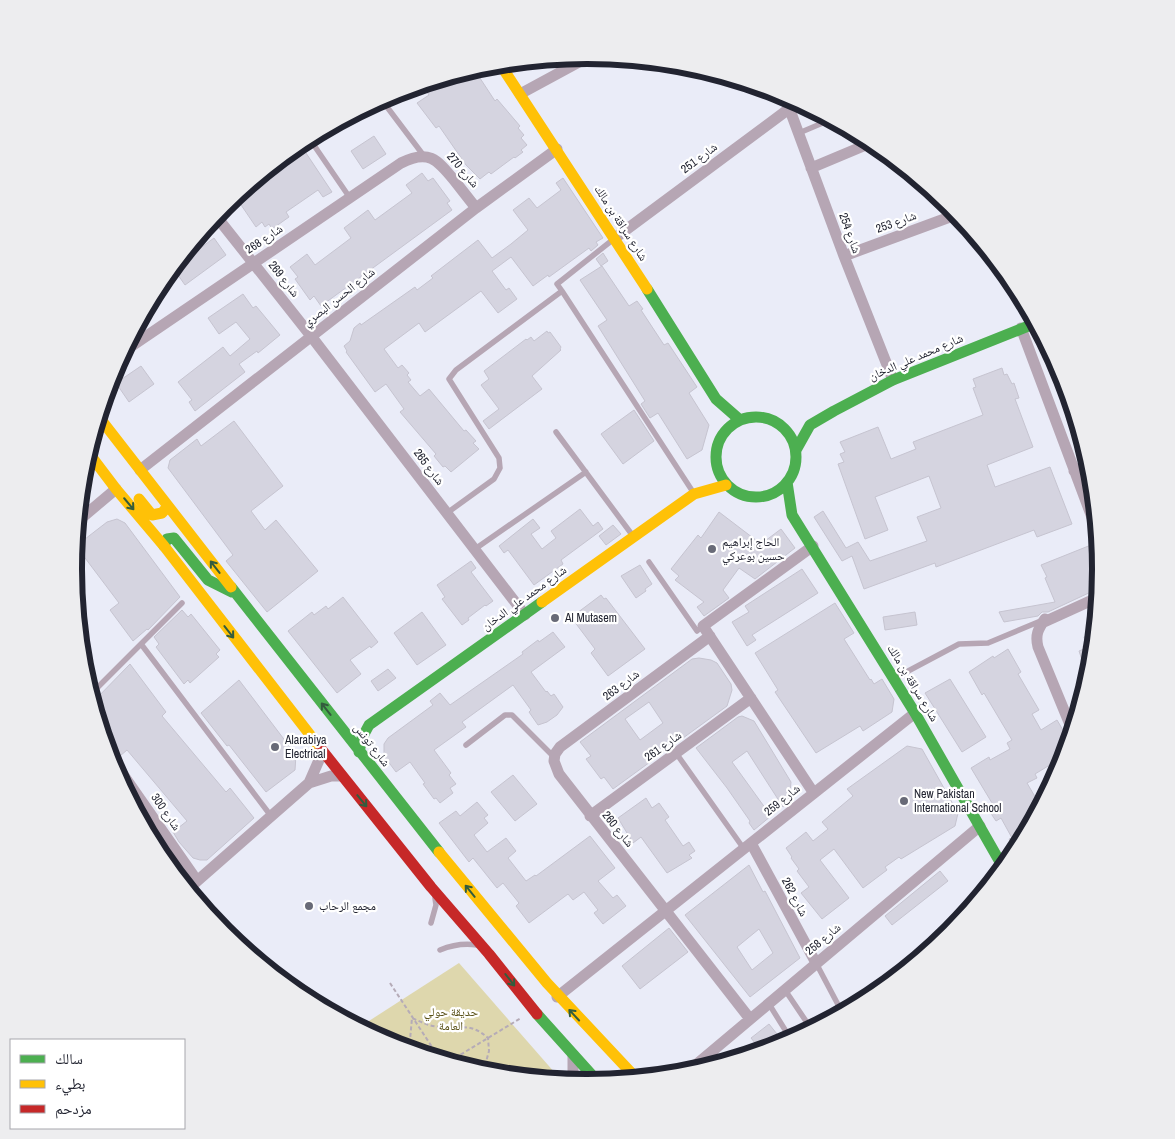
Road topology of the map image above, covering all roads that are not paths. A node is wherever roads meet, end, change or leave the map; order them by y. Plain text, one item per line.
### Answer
1 (576, 64) edge
2 (504, 71) edge
3 (520, 94) junction
4 (386, 106) edge
5 (790, 108) joint
6 (823, 123) edge
7 (799, 133) junction
8 (314, 145) edge
9 (863, 146) edge
10 (557, 149) junction
11 (424, 156) junction
12 (811, 168) junction
13 (350, 198) junction
14 (476, 208) junction
15 (950, 217) edge
16 (221, 222) edge
17 (615, 238) junction
18 (844, 256) junction
19 (254, 262) junction
20 (562, 291) junction
21 (1029, 325) edge
22 (1020, 328) junction
23 (311, 336) junction
24 (135, 343) edge
25 (893, 380) junction
26 (716, 399) junction
27 (740, 420) junction
28 (104, 424) edge
29 (810, 425) junction
30 (780, 426) junction
31 (556, 432) dead end
32 (722, 434) junction
33 (796, 450) junction
34 (95, 456) edge
35 (94, 460) edge
36 (716, 464) junction
37 (1083, 467) edge
38 (140, 470) junction
39 (1074, 471) junction
40 (586, 472) junction
41 (787, 482) junction
42 (726, 485) junction
43 (116, 489) junction
44 (694, 494) junction
45 (763, 497) junction
46 (168, 506) junction
47 (1090, 512) edge
48 (448, 513) junction
49 (85, 515) edge
50 (792, 515) junction
51 (633, 536) junction
52 (164, 546) junction
53 (813, 546) junction
54 (475, 549) junction
55 (649, 562) dead end
56 (236, 594) junction
57 (1092, 601) edge
58 (182, 603) dead end
59 (525, 615) junction
60 (1045, 619) junction
61 (703, 626) junction
62 (710, 636) junction
63 (141, 644) junction
64 (894, 679) junction
65 (96, 689) edge
66 (751, 698) junction
67 (915, 713) junction
68 (1069, 722) edge
69 (369, 725) junction
70 (342, 729) junction
71 (466, 745) dead end
72 (321, 748) junction
73 (360, 752) junction
74 (676, 753) junction
75 (554, 760) junction
76 (342, 776) junction
77 (309, 782) junction
78 (130, 785) edge
79 (813, 792) junction
80 (271, 816) junction
81 (590, 816) junction
82 (980, 826) junction
83 (747, 846) junction
84 (1000, 862) edge
85 (190, 882) edge
86 (192, 885) edge
87 (431, 887) junction
88 (667, 911) junction
89 (431, 923) dead end
90 (440, 950) dead end
91 (489, 954) junction
92 (816, 963) junction
93 (785, 990) junction
94 (558, 997) junction
95 (769, 1004) junction
96 (839, 1007) edge
97 (750, 1019) junction
98 (808, 1024) edge
99 (788, 1034) edge
100 (608, 1051) junction
101 (573, 1055) junction
102 (698, 1063) edge
103 (631, 1073) edge
104 (636, 1073) edge
105 (573, 1075) edge
106 (591, 1075) edge

1 - 3 street
2 - 3 street, شارع سراقة بن مالك
3 - 10 street, شارع سراقة بن مالك
4 - 11 lane
5 - 7 street, شارع 254
5 - 17 street, شارع 251
6 - 7 lane
7 - 12 street, شارع 254
8 - 13 lane
9 - 12 street
10 - 14 street, شارع الحسن البصري
10 - 17 street, شارع سراقة بن مالك
11 - 13 street, شارع 268
11 - 14 street, شارع 270
12 - 18 street, شارع 254
13 - 19 street, شارع 268
14 - 23 street, شارع الحسن البصري
15 - 18 street, شارع 253
16 - 19 street, شارع 269
17 - 20 lane
17 - 26 street, شارع سراقة بن مالك
18 - 25 street, شارع 254
19 - 23 street, شارع 269
19 - 24 street, شارع 268
20 - 44 lane
20 - 48 lane
21 - 22 street, شارع محمد علي الدخان
22 - 25 street, شارع محمد علي الدخان
22 - 39 street
23 - 38 street, شارع الحسن البصري
23 - 48 street, شارع 265
25 - 29 street, شارع محمد علي الدخان
26 - 27 street, شارع سراقة بن مالك
26 - 32 street, شارع سراقة بن مالك
27 - 30 street
27 - 32 street
28 - 38 street, شارع تونس
29 - 30 street, شارع محمد علي الدخان
29 - 33 street
30 - 33 street
31 - 40 lane
32 - 36 street
33 - 41 street
34 - 46 street
35 - 43 street
36 - 42 street
36 - 44 street, شارع محمد علي الدخان
37 - 39 street
38 - 46 street, شارع تونس
39 - 47 street
40 - 51 lane
40 - 54 lane
41 - 45 street
41 - 50 street, شارع سراقة بن مالك
42 - 44 street, شارع محمد علي الدخان
42 - 45 street
43 - 49 street
43 -> 52 street
44 - 51 street, شارع محمد علي الدخان
45 - 50 street, شارع سراقة بن مالك
56 -> 46 street, شارع تونس
48 - 54 street, شارع 265
50 - 53 street, شارع سراقة بن مالك
51 - 59 street, شارع محمد علي الدخان
52 - 56 street
52 -> 72 street
53 - 61 street
53 - 64 street, شارع سراقة بن مالك
54 - 59 street, شارع 265
55 - 61 lane
70 -> 56 street, شارع تونس
57 - 60 street
58 - 63 lane
59 - 69 street, شارع محمد علي الدخان
60 - 64 lane
60 - 68 street
61 - 62 street
62 - 66 street
62 - 75 street, شارع 263
63 - 65 lane
63 - 80 lane
64 - 67 street, شارع سراقة بن مالك
66 - 74 street, شارع 261
66 - 79 street
67 - 79 street, شارع 259
67 - 82 street, شارع سراقة بن مالك
69 - 70 street, شارع محمد علي الدخان
69 - 73 street
70 - 73 street, شارع تونس
71 - 75 lane
72 - 76 street
72 - 77 street
94 -> 73 street, شارع تونس
74 - 81 street, شارع 261
74 - 83 lane
75 - 81 street, شارع 260
76 - 77 street
76 -> 87 street
77 - 80 street
78 - 85 street, شارع 300
79 - 83 street, شارع 259
80 - 86 street
81 - 88 street, شارع 260
82 - 84 street, شارع سراقة بن مالك
82 - 92 street, شارع 258
83 - 88 street, شارع 259
83 - 92 street, شارع 262
87 - 89 lane
87 - 91 street
88 - 94 street
88 - 97 street, شارع 260
90 - 91 lane
91 -> 101 street
92 - 93 street, شارع 258
92 - 96 lane
93 - 95 street, شارع 258
93 - 98 lane
100 -> 94 street, شارع تونس
95 - 97 street, شارع 258
95 - 99 lane
97 - 102 street, شارع 258
100 - 103 street, شارع تونس
100 - 104 street
101 - 105 street
101 - 106 street

